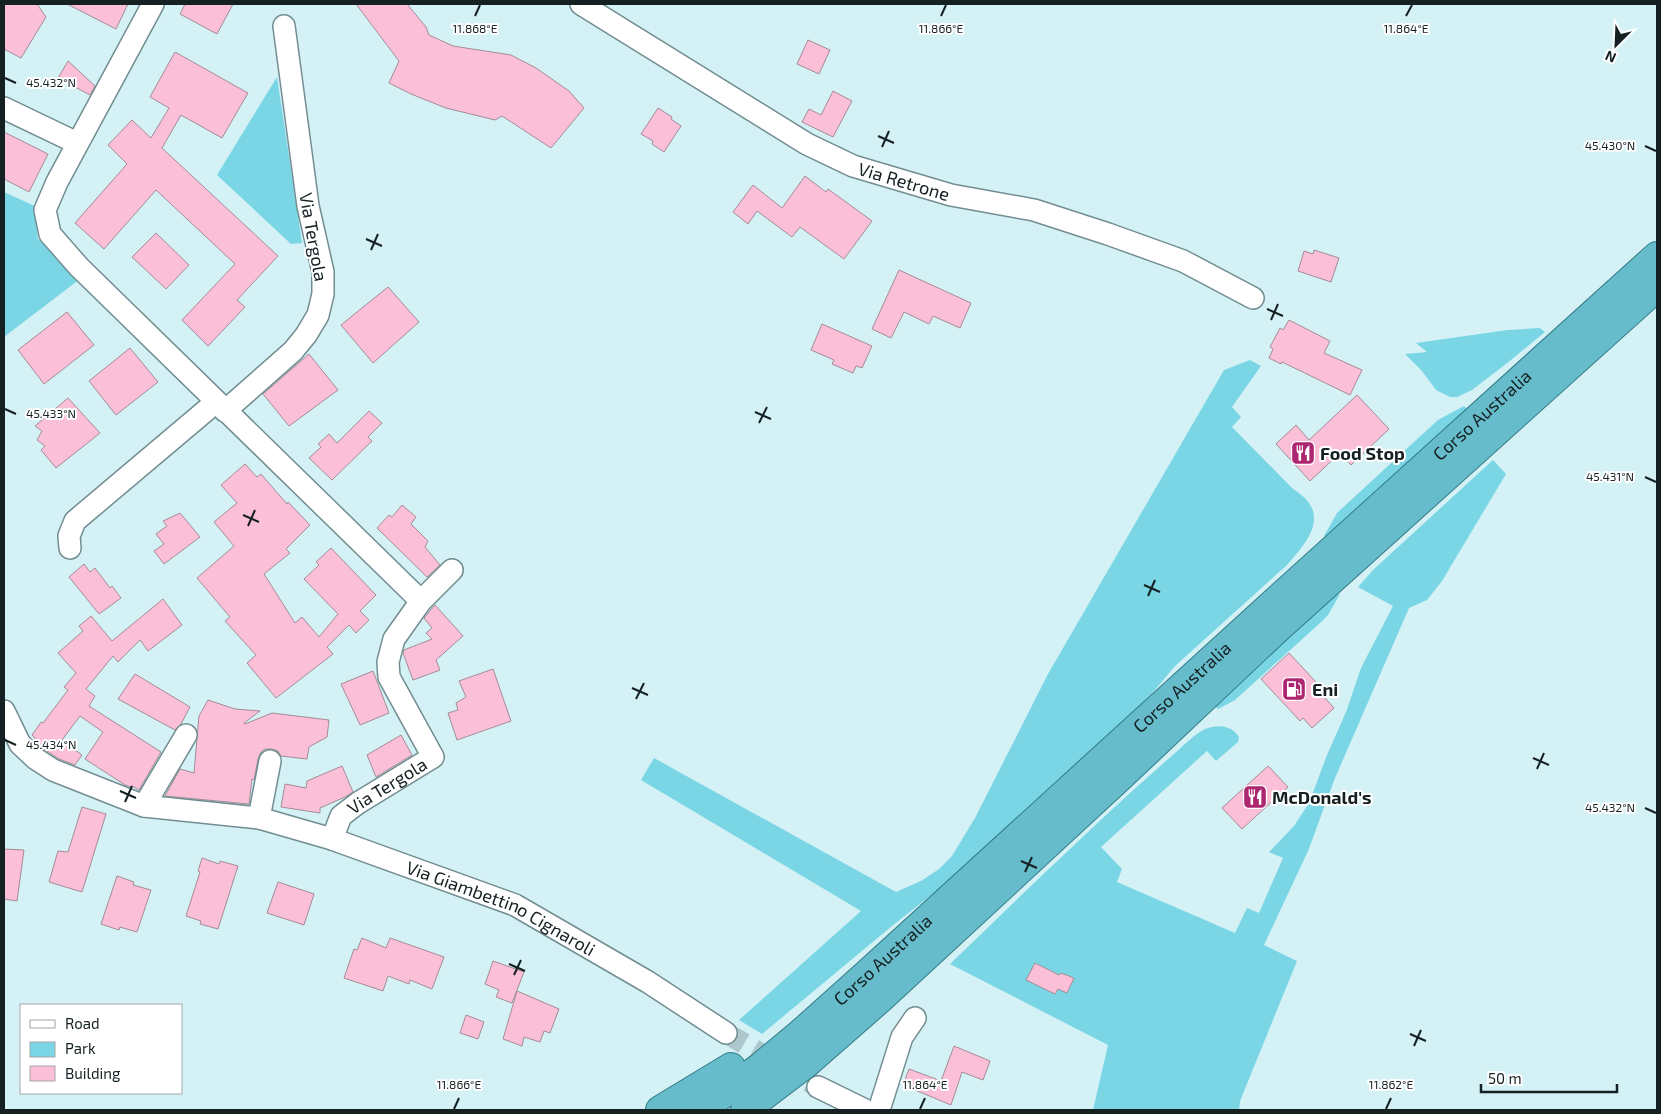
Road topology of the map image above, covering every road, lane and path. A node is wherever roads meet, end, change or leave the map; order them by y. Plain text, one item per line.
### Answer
1 (153, 4) edge
2 (580, 4) edge
3 (284, 26) dead end
4 (4, 108) edge
5 (77, 143) junction
6 (1657, 256) edge
7 (1657, 287) edge
8 (1253, 298) dead end
9 (221, 406) junction
10 (70, 548) dead end
11 (452, 570) dead end
12 (420, 601) junction
13 (4, 711) edge
14 (186, 735) dead end
15 (270, 761) dead end
16 (144, 806) junction
17 (259, 818) junction
18 (332, 840) junction
19 (868, 973) junction
20 (915, 1018) dead end
21 (726, 1033) tunnel mouth
22 (808, 1062) junction
23 (818, 1087) tunnel mouth
24 (660, 1110) edge
25 (701, 1110) edge
26 (744, 1110) edge
27 (766, 1110) edge
28 (865, 1110) edge
29 (879, 1110) edge

1 - 5 street
2 - 8 street, Via Retrone
3 - 9 street, Via Tergola
4 - 5 street
5 - 9 street
6 - 19 highway, Corso Australia
7 - 22 highway, Corso Australia
9 - 10 street, Via Tergola
9 - 12 street
11 - 12 street, Via Tergola
12 - 18 street, Via Tergola
13 - 16 street, Via Giambettino Cignaroli
14 - 16 street
15 - 17 street
16 - 17 street, Via Giambettino Cignaroli
17 - 18 street, Via Giambettino Cignaroli
18 - 21 street, Via Giambettino Cignaroli
19 - 24 highway
19 - 25 highway, Corso Australia
20 - 29 street
22 - 26 highway, Corso Australia
22 - 27 highway
23 - 28 street

